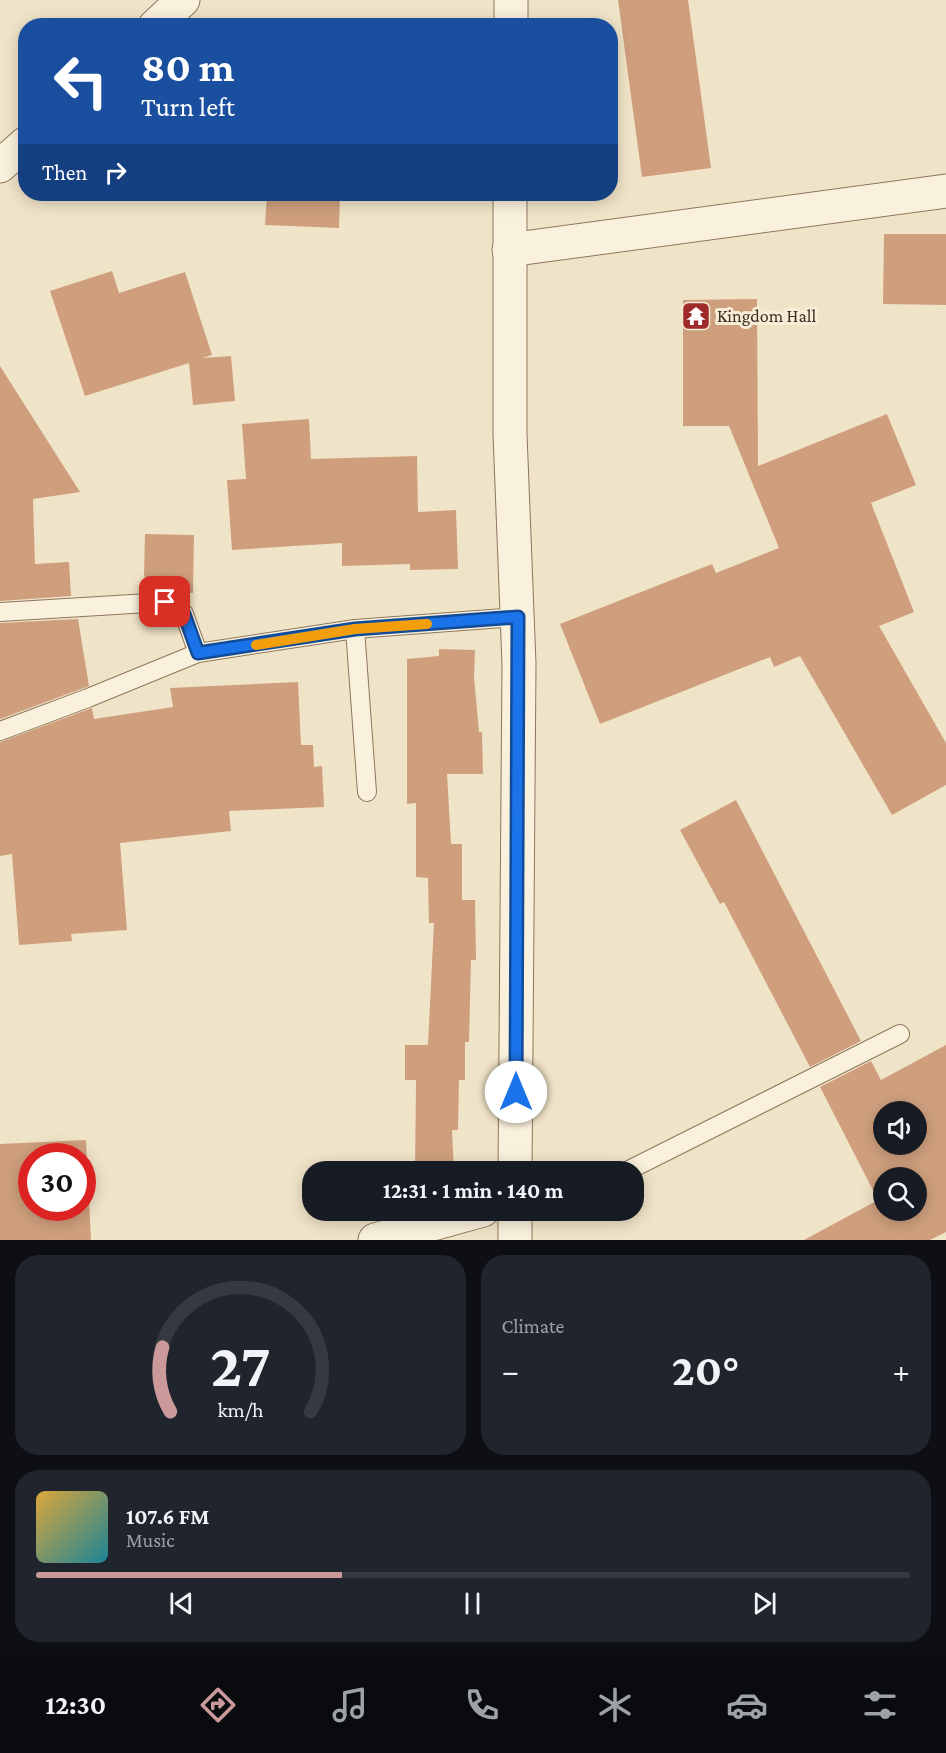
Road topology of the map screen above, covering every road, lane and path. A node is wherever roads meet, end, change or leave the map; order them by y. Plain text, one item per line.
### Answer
1 (183, 0) edge
2 (511, 0) edge
3 (164, 18) edge
4 (511, 18) edge
5 (18, 150) edge
6 (0, 166) edge
7 (946, 191) edge
8 (510, 201) edge
9 (509, 250) junction
10 (0, 612) edge
11 (518, 617) junction
12 (355, 629) junction
13 (198, 653) junction
14 (0, 731) edge
15 (367, 792) dead end
16 (900, 1034) dead end
17 (515, 1161) edge
18 (644, 1162) edge
19 (443, 1221) edge
20 (515, 1221) edge
21 (375, 1240) edge
22 (515, 1240) edge

1 - 3 street
2 - 4 street
5 - 6 street
7 - 9 street
8 - 9 street
9 - 11 street
10 - 13 lane
11 - 12 lane
11 - 17 street
12 - 13 lane
12 - 15 lane
13 - 14 lane
16 - 18 lane
19 - 21 street
20 - 22 street

